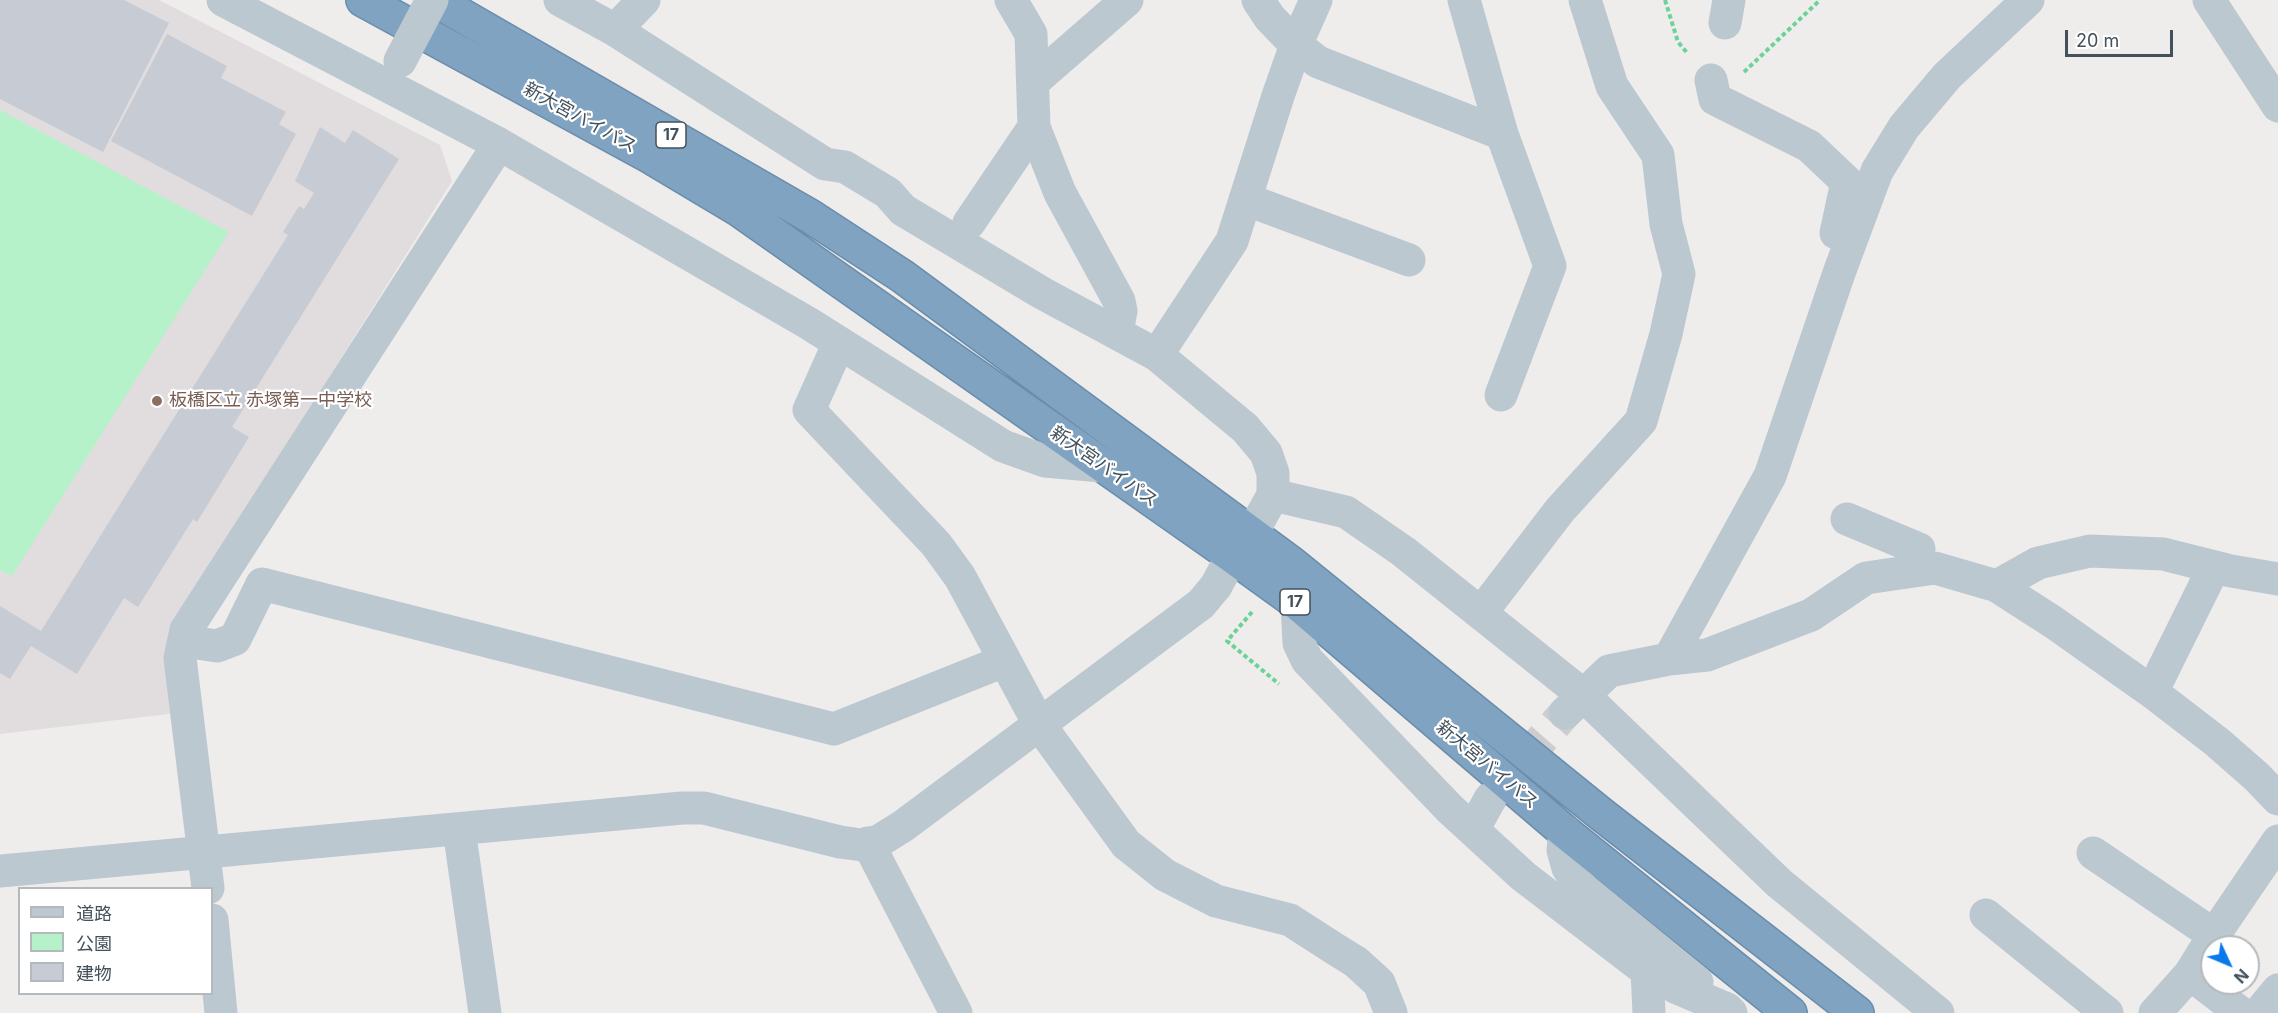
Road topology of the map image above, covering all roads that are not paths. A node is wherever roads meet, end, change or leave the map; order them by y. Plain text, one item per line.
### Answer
1 (223, 0) edge
2 (363, 0) edge
3 (433, 0) edge
4 (560, 0) edge
5 (644, 0) edge
6 (1011, 0) edge
7 (1127, 0) edge
8 (1258, 0) edge
9 (1316, 0) edge
10 (1464, 0) edge
11 (1585, 0) edge
12 (2028, 0) edge
13 (2209, 0) edge
14 (615, 30) junction
15 (1296, 45) junction
16 (393, 74) junction
17 (1033, 82) junction
18 (1713, 89) road end
19 (2278, 106) edge
20 (1034, 127) junction
21 (1502, 134) junction
22 (499, 144) junction
23 (1245, 199) junction
24 (969, 223) dead end
25 (1409, 261) dead end
26 (1839, 273) junction
27 (1117, 332) junction
28 (839, 343) junction
29 (1157, 356) junction
30 (1501, 395) dead end
31 (1102, 466) junction
32 (1273, 495) junction
33 (1847, 519) dead end
34 (1242, 545) junction
35 (1935, 560) junction
36 (2214, 567) junction
37 (2278, 579) edge
38 (1997, 586) junction
39 (1297, 603) junction
40 (1481, 613) junction
41 (184, 641) junction
42 (1668, 658) junction
43 (1004, 661) junction
44 (2152, 692) junction
45 (1574, 704) junction
46 (1039, 724) junction
47 (1490, 799) tunnel mouth
48 (2278, 799) edge
49 (459, 829) junction
50 (1473, 830) junction
51 (1565, 832) junction
52 (2278, 841) edge
53 (868, 843) junction
54 (204, 853) junction
55 (2093, 853) dead end
56 (0, 871) edge
57 (208, 887) edge
58 (1986, 915) dead end
59 (213, 930) edge
60 (2214, 935) joint
61 (2200, 958) edge
62 (1647, 970) junction
63 (2190, 974) junction
64 (2278, 990) edge
65 (1729, 1011) edge
66 (221, 1013) edge
67 (485, 1013) edge
68 (956, 1013) edge
69 (1391, 1013) edge
70 (1649, 1013) edge
71 (1790, 1013) edge
72 (1857, 1013) edge
73 (1938, 1013) edge
74 (2107, 1013) edge
75 (2155, 1013) edge
76 (2241, 1013) edge
77 (2259, 1013) edge

1 - 16 street
2 - 31 highway, 新大宮バイパス / 17
3 - 16 street, bridge
3 - 34 highway, 新大宮バイパス / 17
4 - 14 street
5 - 14 street
6 - 17 street
7 - 17 street
8 - 15 street
9 - 15 street
10 - 21 street
11 - 40 street
12 - 26 street
13 - 19 street
14 - 27 street
15 - 21 street
15 - 23 street
16 - 22 street
17 - 20 street
18 - 26 street
20 - 24 street
20 - 27 street
21 - 30 street
22 - 28 street
22 - 41 street
23 - 25 street
23 - 29 street
26 - 42 street
27 - 29 street
28 - 31 street
28 - 43 street
29 - 32 street
31 - 34 highway, 新大宮バイパス / 17
32 - 34 street
32 - 40 street
33 - 35 street
34 - 39 highway, 新大宮バイパス / 17
34 - 46 street
34 - 72 highway, 新大宮バイパス / 17
35 - 38 street
35 - 42 street
36 - 37 street
36 - 38 street
36 - 44 street
38 - 44 street
39 - 50 street
39 - 51 highway, 新大宮バイパス / 17
40 - 45 street
41 - 43 street
41 - 54 street
42 - 45 street
43 - 46 street
44 - 48 street
45 - 73 street
46 - 53 street
46 - 69 street
47 - 50 street
49 - 53 street
49 - 54 street
49 - 67 street
50 - 62 street
51 - 65 street
51 - 71 highway, 新大宮バイパス / 17
52 - 60 street
53 - 68 street
54 - 56 street
54 - 57 street
55 - 60 street
58 - 74 street
59 - 66 street
61 - 63 street
62 - 65 street
62 - 70 street
63 - 75 street
63 - 76 street
64 - 77 street

